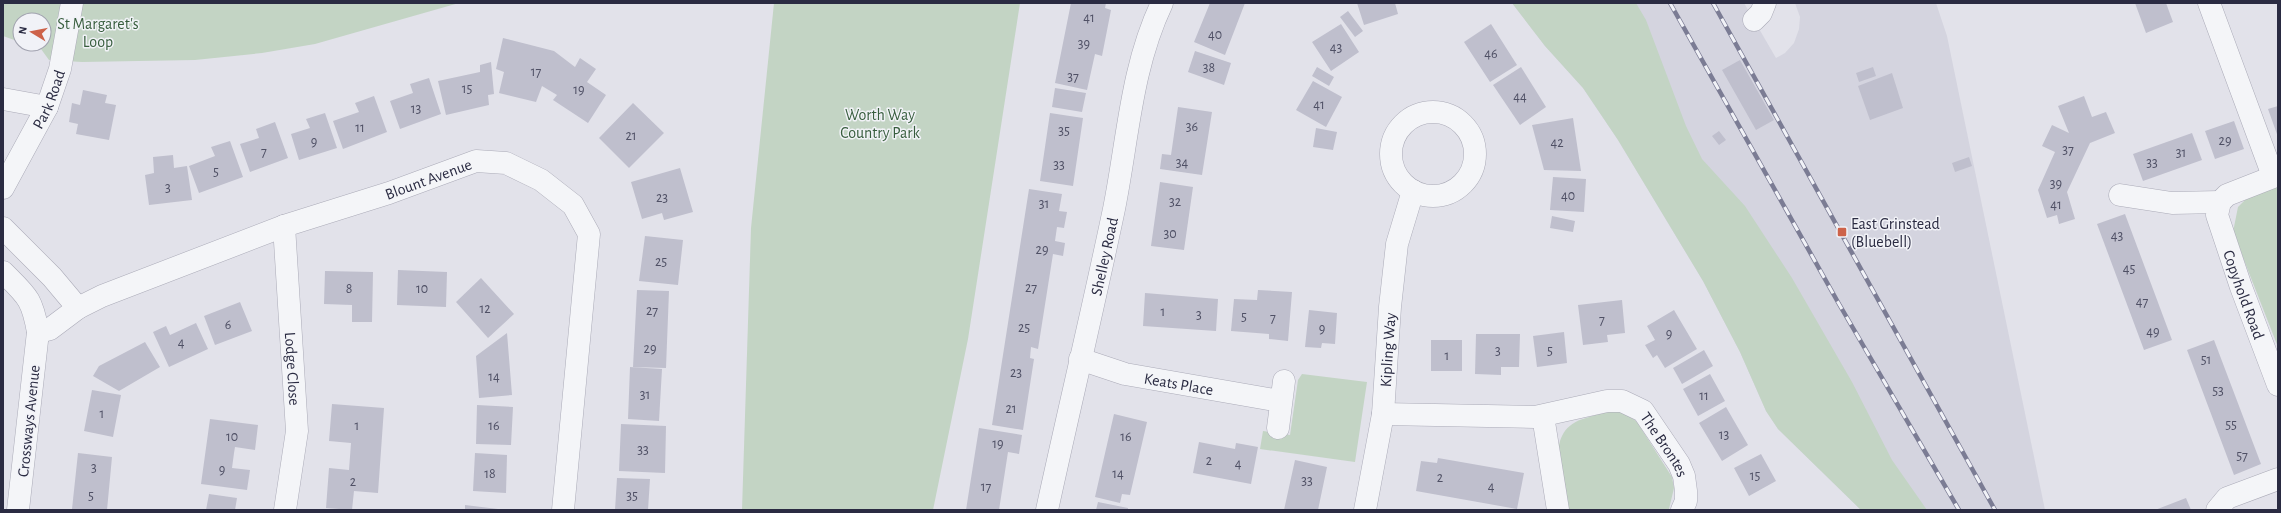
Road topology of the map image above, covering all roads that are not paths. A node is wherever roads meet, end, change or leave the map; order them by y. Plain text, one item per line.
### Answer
1 (72, 3) edge
2 (1162, 3) edge
3 (2209, 3) edge
4 (3, 99) edge
5 (47, 107) junction
6 (2276, 175) edge
7 (3, 188) edge
8 (1413, 191) dead end
9 (2120, 195) dead end
10 (2220, 202) junction
11 (284, 226) junction
12 (3, 228) edge
13 (3, 272) edge
14 (78, 308) junction
15 (38, 332) junction
16 (1080, 359) junction
17 (2278, 385) edge
18 (1383, 414) junction
19 (1543, 416) junction
20 (1278, 428) dead end
21 (2278, 479) edge
22 (18, 510) edge
23 (285, 510) edge
24 (563, 510) edge
25 (1047, 510) edge
26 (1365, 510) edge
27 (1558, 510) edge
28 (1682, 510) edge
29 (2217, 510) edge

1 - 5 street, Park Road
2 - 16 street, Shelley Road
3 - 6 street
4 - 5 street
5 - 7 street, Park Road
6 - 10 street
8 - 18 street, Kipling Way
9 - 10 street
10 - 17 street, Copyhold Road
11 - 14 street, Blount Avenue
11 - 23 street, Lodge Close
11 - 24 street, Blount Avenue
12 - 14 street
13 - 15 street
14 - 15 street, Blount Avenue
15 - 22 street, Crossways Avenue
16 - 20 street, Keats Place
16 - 25 street, Shelley Road
18 - 19 street, The Brontes
18 - 26 street, Kipling Way
19 - 27 street
19 - 28 street, The Brontes
21 - 29 street

